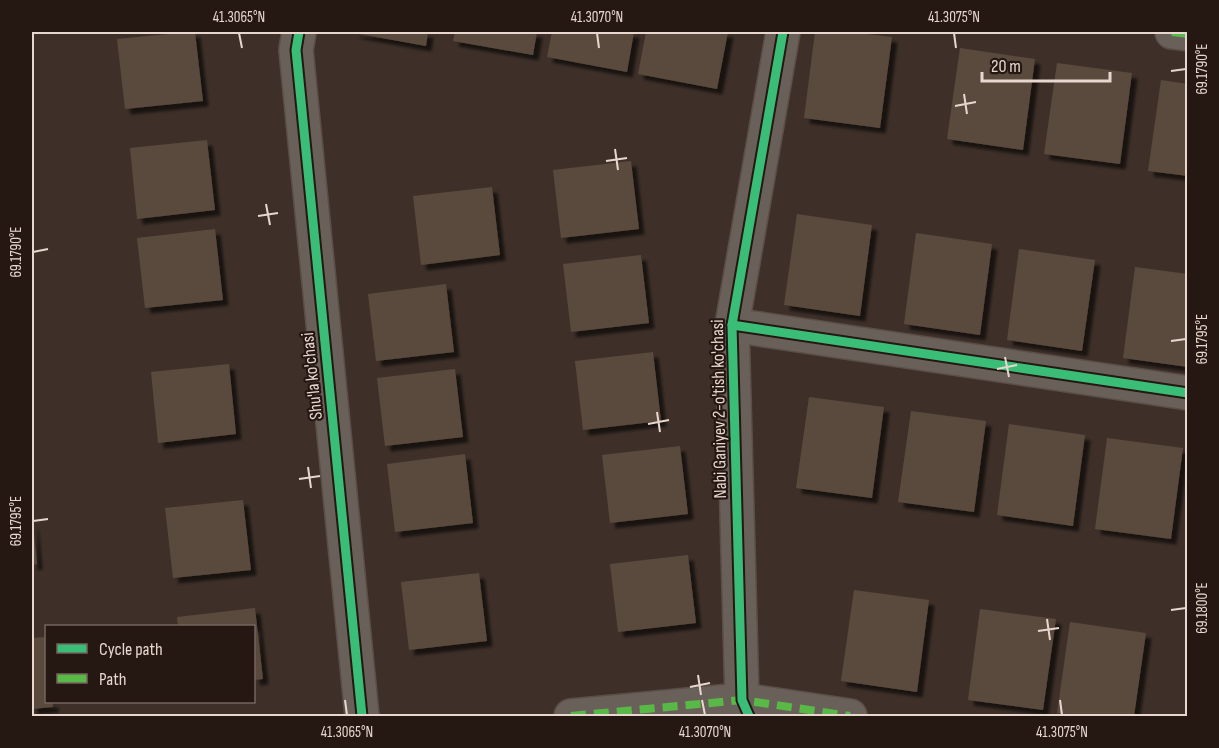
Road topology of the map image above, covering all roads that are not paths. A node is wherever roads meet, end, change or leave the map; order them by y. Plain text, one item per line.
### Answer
1 (299, 32) edge
2 (783, 32) edge
3 (1172, 32) edge
4 (1188, 34) edge
5 (732, 325) junction
6 (1188, 393) edge
7 (745, 708) edge
8 (362, 717) edge
9 (571, 717) edge
10 (850, 717) edge

1 - 8 street, Shu'la ko'chasi
2 - 5 street, Nabi Ganiyev 2-o'tish ko'chasi
3 - 4 street
5 - 6 street
5 - 7 street, Nabi Ganiyev 2-o'tish ko'chasi
7 - 9 street
7 - 10 street

